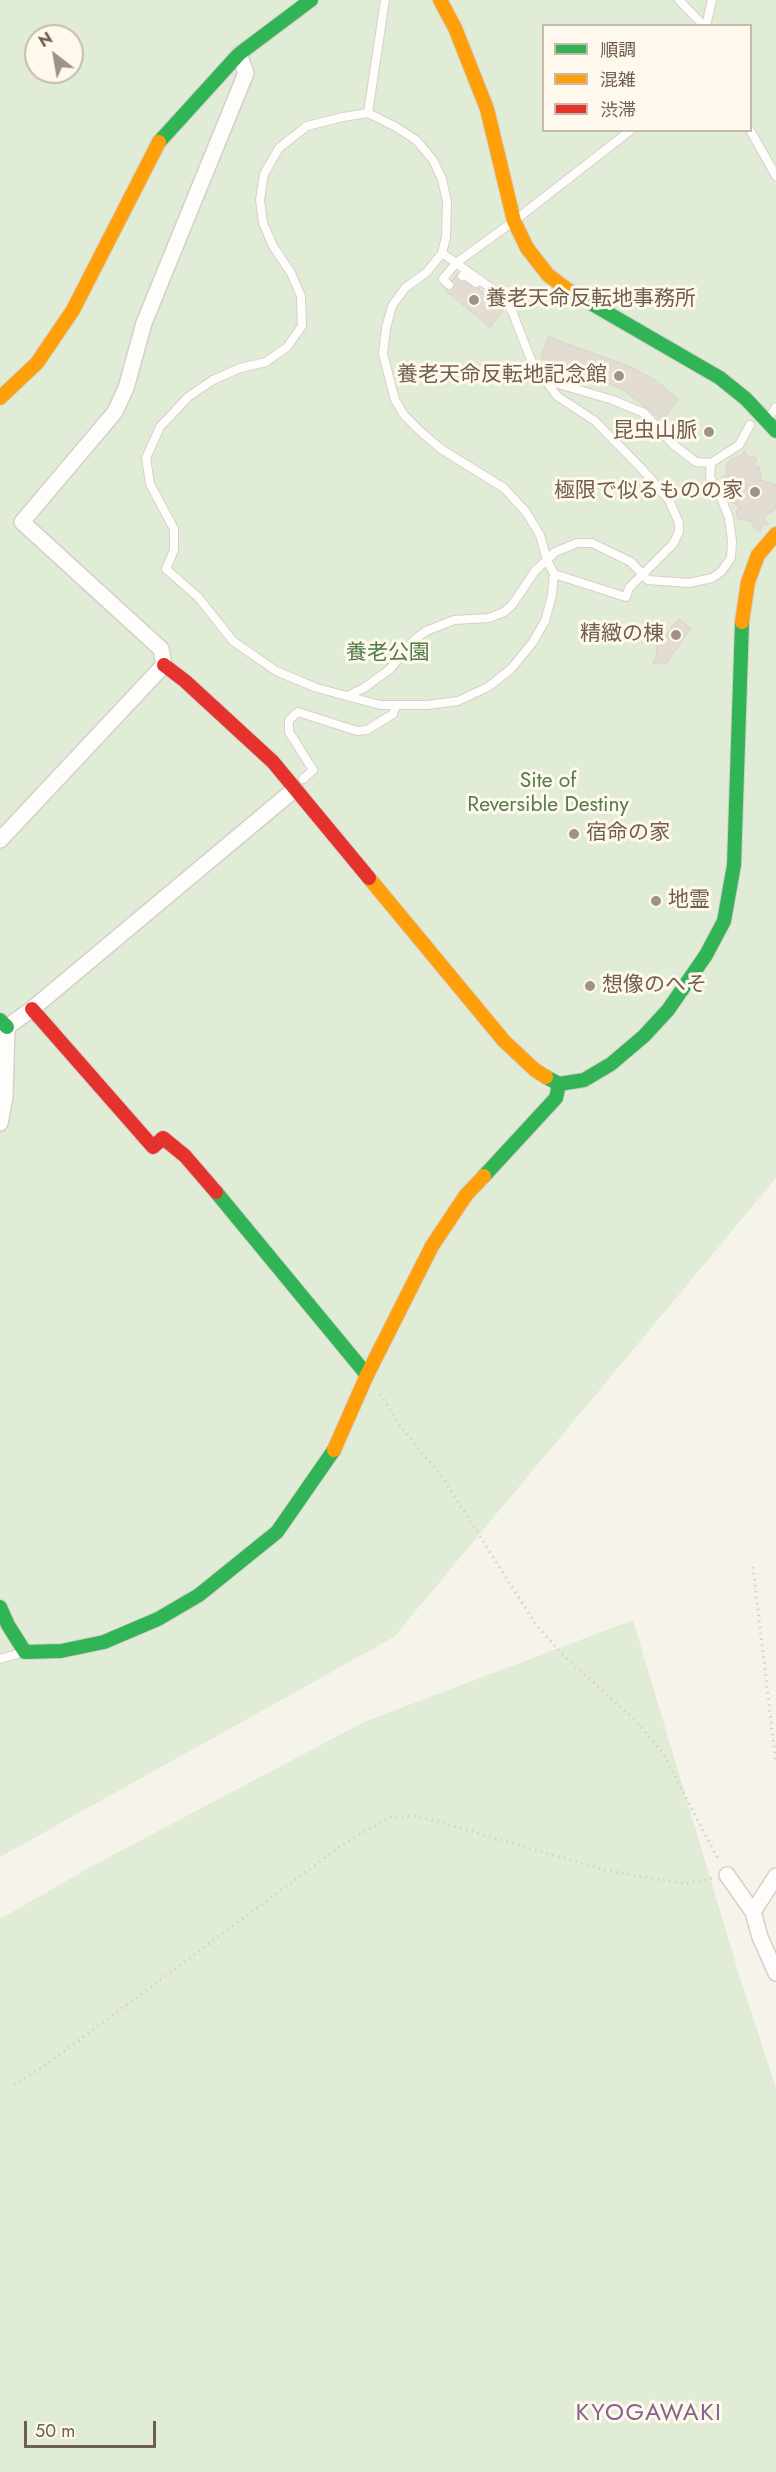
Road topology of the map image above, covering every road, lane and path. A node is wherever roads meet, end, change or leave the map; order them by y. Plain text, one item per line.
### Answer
1 (311, 0) edge
2 (385, 0) edge
3 (440, 0) edge
4 (679, 0) edge
5 (712, 0) edge
6 (703, 24) edge
7 (706, 24) edge
8 (239, 54) junction
9 (368, 113) junction
10 (629, 132) edge
11 (751, 132) edge
12 (776, 176) edge
13 (514, 221) junction
14 (442, 253) junction
15 (456, 263) junction
16 (462, 276) dead end
17 (479, 279) junction
18 (449, 285) dead end
19 (545, 380) junction
20 (0, 398) edge
21 (776, 407) edge
22 (750, 425) dead end
23 (772, 426) edge
24 (711, 463) junction
25 (776, 534) edge
26 (547, 560) junction
27 (642, 573) junction
28 (554, 574) junction
29 (164, 665) junction
30 (347, 696) junction
31 (396, 705) junction
32 (299, 784) junction
33 (0, 840) edge
34 (32, 1009) junction
35 (3, 1023) edge
36 (559, 1084) junction
37 (0, 1123) edge
38 (367, 1375) junction
39 (753, 1566) dead end
40 (0, 1607) edge
41 (25, 1652) junction
42 (0, 1659) edge
43 (776, 1764) edge
44 (727, 1875) junction
45 (776, 1876) edge
46 (753, 1912) junction
47 (776, 1973) edge
48 (14, 2085) dead end

1 - 8 street
2 - 9 lane
3 - 13 street
4 - 6 lane
5 - 7 lane
8 - 20 street
8 - 29 street
9 - 14 lane
9 - 30 lane
10 - 13 lane
11 - 12 lane
13 - 15 lane
13 - 23 street
14 - 15 lane
14 - 26 lane
15 - 17 lane
15 - 18 lane
16 - 17 lane
17 - 19 lane
19 - 24 lane
19 - 27 lane
21 - 23 lane
22 - 24 lane
24 - 27 lane
25 - 36 street
26 - 27 lane
26 - 28 lane
26 - 30 lane
27 - 28 lane
28 - 31 lane
29 - 32 street
29 - 33 street
30 - 31 lane
31 - 32 lane
32 - 34 street
32 - 36 street
34 - 35 street
34 - 38 street
35 - 37 street
36 - 38 street
38 - 41 street
38 - 44 path
39 - 43 path
40 - 41 street
41 - 42 lane
44 - 46 street
44 - 48 path
45 - 46 street
46 - 47 street

